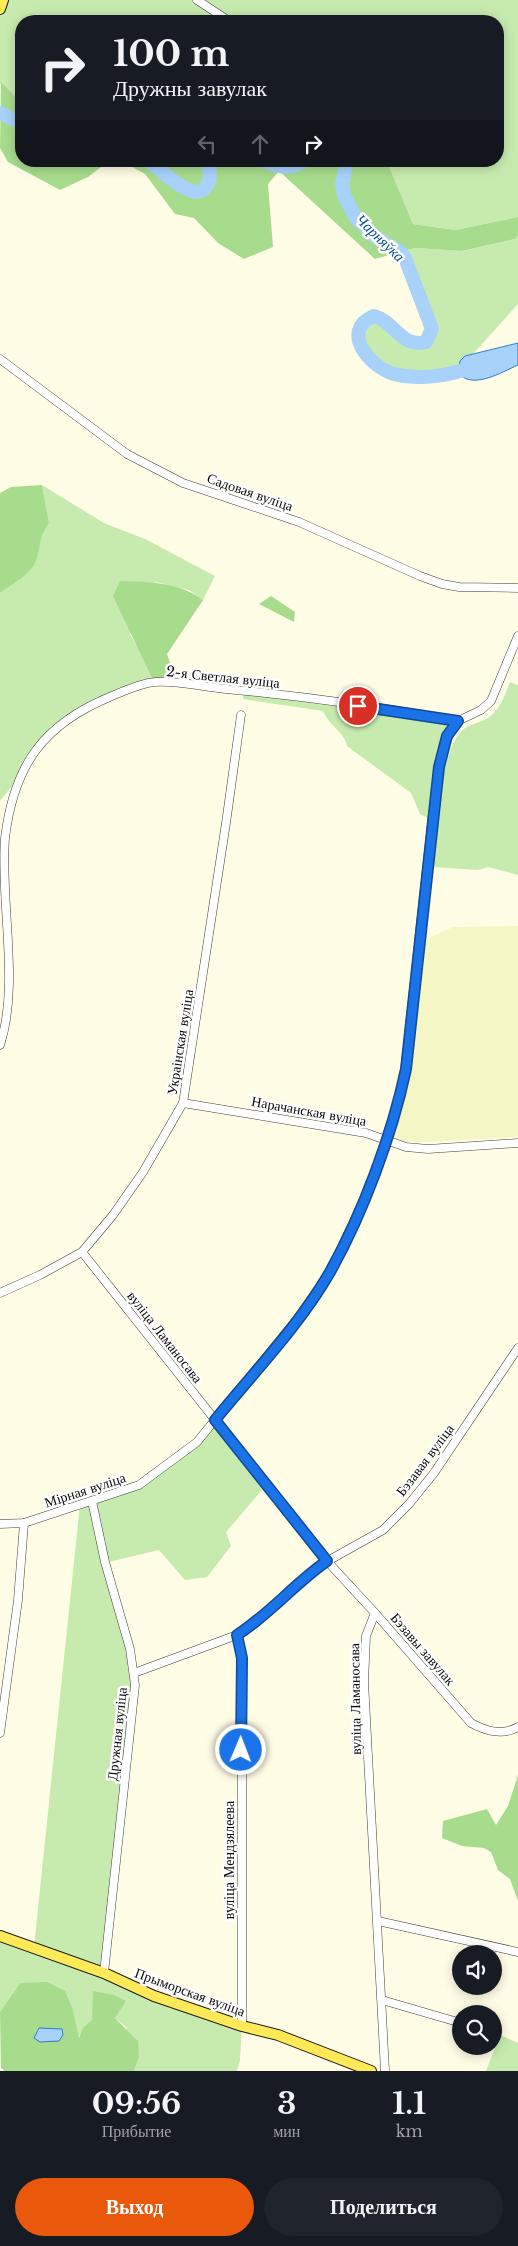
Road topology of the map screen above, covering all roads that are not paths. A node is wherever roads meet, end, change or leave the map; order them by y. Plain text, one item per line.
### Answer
1 (3, 0) edge
2 (197, 0) edge
3 (0, 10) edge
4 (220, 15) edge
5 (0, 359) edge
6 (518, 588) edge
7 (518, 636) edge
8 (241, 715) dead end
9 (458, 721) junction
10 (0, 1045) edge
11 (183, 1103) junction
12 (387, 1141) junction
13 (518, 1144) edge
14 (82, 1252) junction
15 (0, 1293) edge
16 (518, 1348) edge
17 (215, 1420) junction
18 (92, 1501) junction
19 (24, 1522) junction
20 (0, 1524) edge
21 (327, 1561) junction
22 (375, 1613) junction
23 (237, 1635) junction
24 (134, 1673) junction
25 (518, 1727) edge
26 (0, 1733) edge
27 (378, 1921) junction
28 (0, 1936) edge
29 (518, 1952) edge
30 (104, 1973) junction
31 (382, 2000) junction
32 (452, 2020) edge
33 (242, 2026) junction
34 (370, 2071) edge
35 (386, 2071) edge

1 - 3 main road
2 - 4 street
5 - 6 street, Садовая вуліца
7 - 9 street
8 - 11 street, Украінская вуліца
9 - 10 street, 2-я Светлая вуліца
9 - 12 street, Мірная вуліца
11 - 12 street, Нарачанская вуліца
11 - 14 street, Украінская вуліца
12 - 13 street, Нарачанская вуліца
12 - 17 street, Мірная вуліца
14 - 15 street, Украінская вуліца
14 - 17 street, вуліца Ламаносава
16 - 21 street, Бэзавая вуліца
17 - 18 street, Мірная вуліца
17 - 21 street, вуліца Ламаносава
18 - 19 street, Мірная вуліца
18 - 24 street, Дружная вуліца
19 - 20 street, Мірная вуліца
19 - 26 street
21 - 22 street, вуліца Ламаносава
21 - 23 street, Бэзавая вуліца
22 - 25 street, Бэзавы завулак
22 - 27 street, вуліца Ламаносава
23 - 24 street, Бэзавая вуліца
23 - 33 street, вуліца Мендзялеева
24 - 30 street, Дружная вуліца
27 - 29 street
27 - 31 street, вуліца Ламаносава
28 - 30 main road, Прыморская вуліца
30 - 33 main road, Прыморская вуліца
31 - 32 street
31 - 35 street, вуліца Ламаносава
33 - 34 main road, Прыморская вуліца

